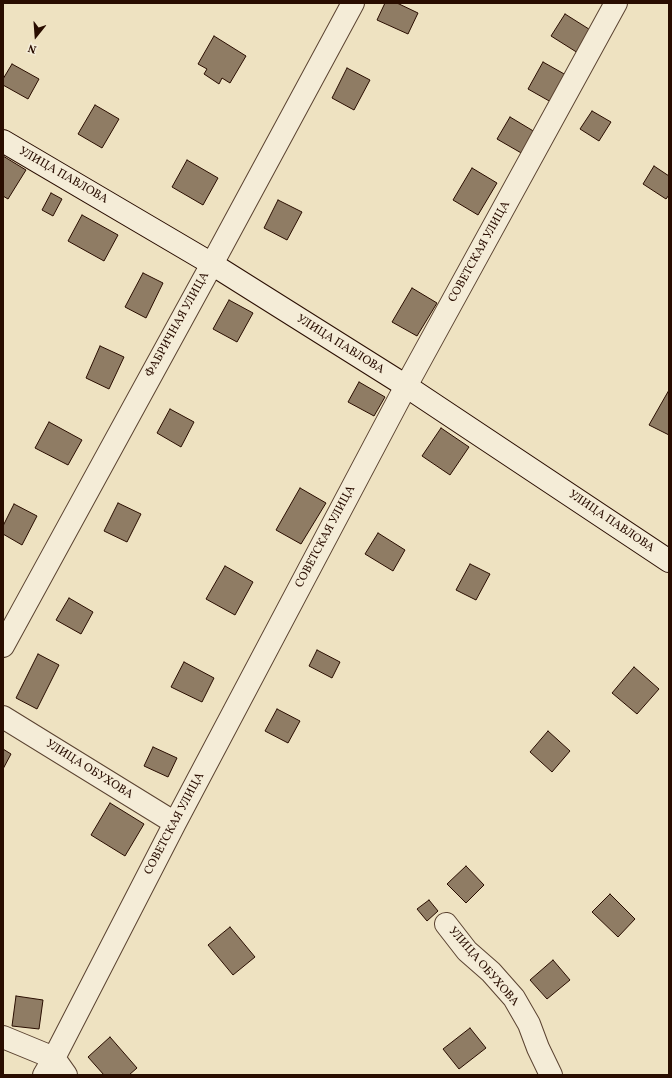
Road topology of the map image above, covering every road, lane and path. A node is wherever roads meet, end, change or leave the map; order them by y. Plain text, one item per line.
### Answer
1 (353, 3) edge
2 (616, 3) edge
3 (3, 141) edge
4 (212, 264) junction
5 (406, 386) junction
6 (669, 561) edge
7 (3, 646) edge
8 (3, 717) edge
9 (174, 823) junction
10 (446, 924) dead end
11 (3, 1036) edge
12 (49, 1066) edge
13 (66, 1075) edge
14 (551, 1075) edge

1 - 4 street, ФАБРИЧНАЯ УЛИЦА
2 - 5 street, СОВЕТСКАЯ УЛИЦА
3 - 4 street, УЛИЦА ПАВЛОВА
4 - 5 street, УЛИЦА ПАВЛОВА
4 - 7 street, ФАБРИЧНАЯ УЛИЦА
5 - 6 street, УЛИЦА ПАВЛОВА
5 - 9 street, СОВЕТСКАЯ УЛИЦА
8 - 9 street, УЛИЦА ОБУХОВА
9 - 12 street, СОВЕТСКАЯ УЛИЦА
10 - 14 street, УЛИЦА ОБУХОВА
11 - 12 street
12 - 13 street

